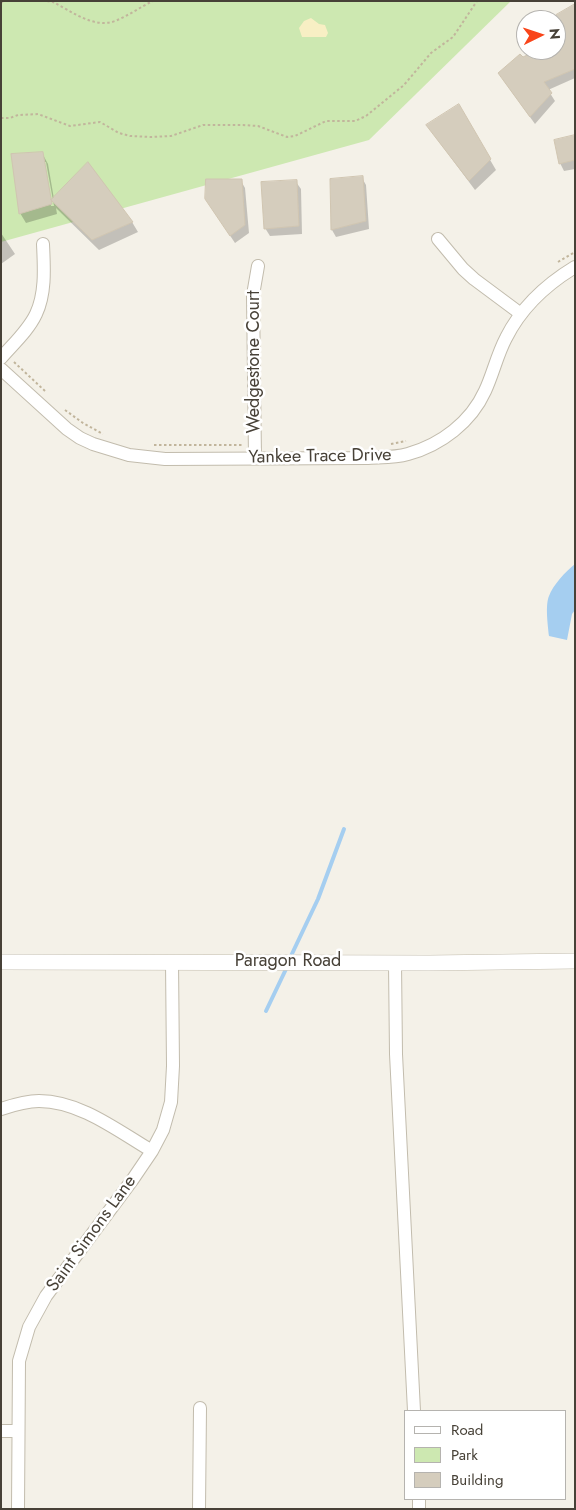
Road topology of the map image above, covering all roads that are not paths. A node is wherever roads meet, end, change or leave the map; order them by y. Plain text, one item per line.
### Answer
1 (438, 239) dead end
2 (43, 244) dead end
3 (258, 266) dead end
4 (575, 267) edge
5 (521, 314) junction
6 (3, 355) edge
7 (1, 369) edge
8 (255, 452) junction
9 (575, 961) edge
10 (1, 962) edge
11 (172, 962) junction
12 (395, 963) junction
13 (1, 1109) edge
14 (152, 1151) junction
15 (200, 1408) dead end
16 (414, 1410) edge
17 (1, 1431) edge
18 (18, 1431) junction
19 (18, 1509) edge
20 (199, 1509) edge

1 - 5 street
2 - 6 street
3 - 8 street, Wedgestone Court
4 - 5 street, Yankee Trace Drive
5 - 8 street, Yankee Trace Drive
7 - 8 street, Yankee Trace Drive
9 - 12 street, Paragon Road
10 - 11 street, Paragon Road
11 - 12 street, Paragon Road
11 - 14 street, Saint Simons Lane
12 - 16 street
13 - 14 street
14 - 18 street, Saint Simons Lane
15 - 20 street
17 - 18 street
18 - 19 street, Saint Simons Lane

